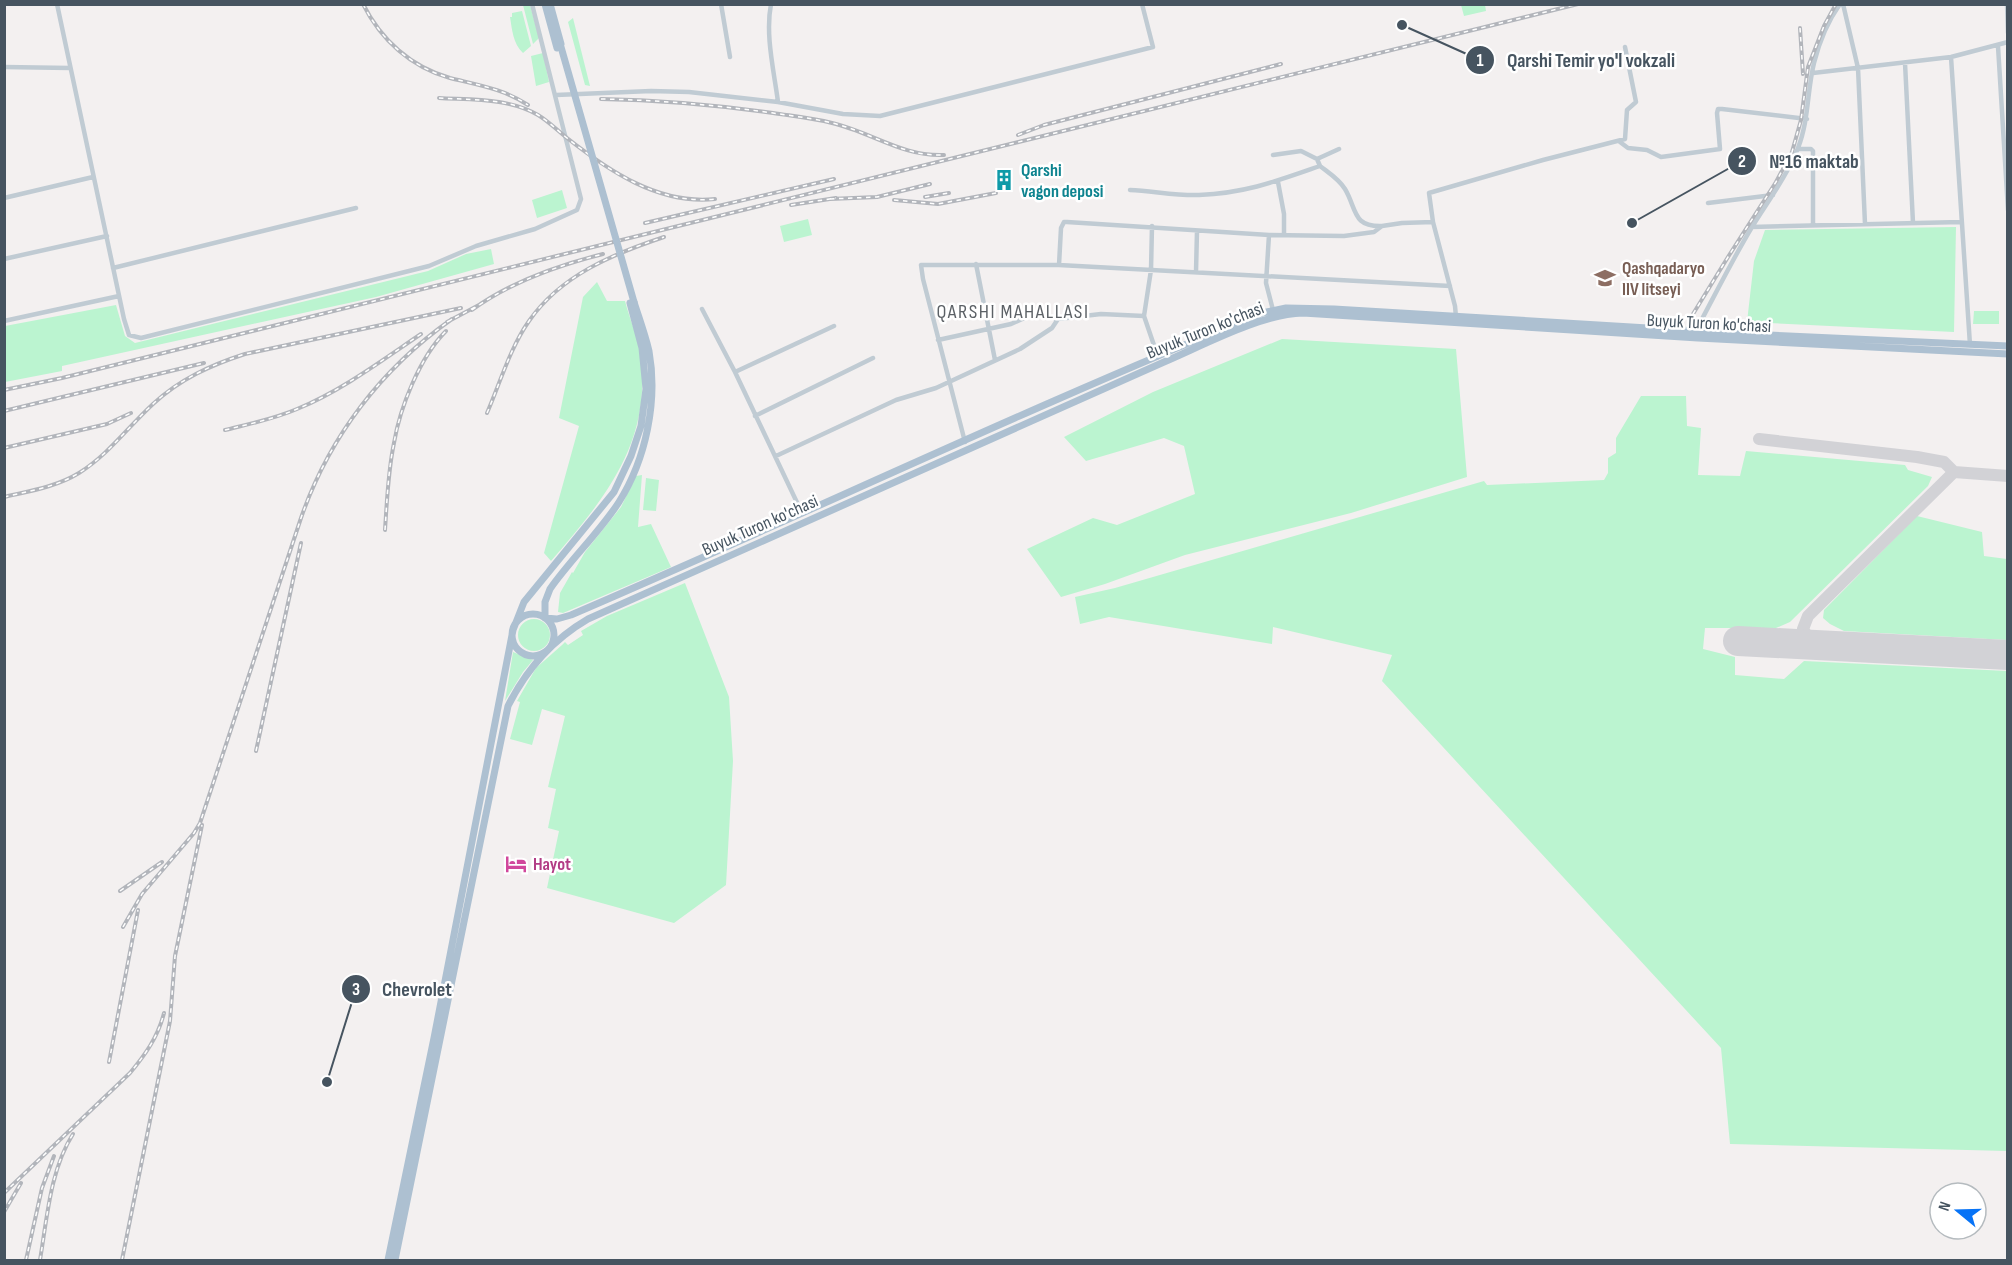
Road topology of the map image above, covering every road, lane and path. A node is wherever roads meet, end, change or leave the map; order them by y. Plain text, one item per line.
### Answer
1 (57, 4) edge
2 (532, 4) edge
3 (545, 4) edge
4 (550, 4) edge
5 (721, 4) edge
6 (771, 4) edge
7 (1142, 4) edge
8 (1841, 4) edge
9 (2007, 4) edge
10 (2007, 33) edge
11 (2007, 42) edge
12 (1998, 46) junction
13 (559, 47) junction
14 (1625, 47) dead end
15 (730, 57) dead end
16 (1951, 57) junction
17 (1905, 63) junction
18 (4, 67) edge
19 (70, 68) junction
20 (1858, 68) junction
21 (1813, 73) junction
22 (556, 95) junction
23 (778, 102) junction
24 (1807, 119) junction
25 (1620, 142) junction
26 (1339, 149) dead end
27 (1798, 149) junction
28 (1273, 155) dead end
29 (1317, 159) junction
30 (1320, 166) junction
31 (93, 177) junction
32 (1278, 182) junction
33 (1131, 190) dead end
34 (1773, 195) junction
35 (4, 198) edge
36 (1708, 203) dead end
37 (356, 208) dead end
38 (2007, 210) edge
39 (1433, 222) junction
40 (1961, 222) junction
41 (1913, 223) junction
42 (1865, 224) junction
43 (1813, 225) junction
44 (1152, 226) junction
45 (1382, 226) junction
46 (1751, 228) junction
47 (1197, 231) junction
48 (1284, 234) junction
49 (1269, 235) junction
50 (107, 236) junction
51 (4, 259) edge
52 (976, 264) junction
53 (1059, 265) junction
54 (113, 268) junction
55 (1152, 270) junction
56 (1196, 272) junction
57 (1266, 277) junction
58 (1450, 286) junction
59 (119, 296) junction
60 (632, 302) junction
61 (702, 309) dead end
62 (1273, 310) junction
63 (1144, 316) junction
64 (1456, 317) junction
65 (1058, 319) junction
66 (4, 321) edge
67 (834, 326) dead end
68 (989, 329) junction
69 (1699, 334) junction
70 (2007, 338) edge
71 (938, 340) junction
72 (1970, 345) junction
73 (2007, 346) edge
74 (2007, 354) edge
75 (1158, 357) junction
76 (873, 358) dead end
77 (995, 360) junction
78 (735, 372) junction
79 (949, 382) junction
80 (755, 416) junction
81 (965, 442) junction
82 (776, 456) junction
83 (802, 513) junction
84 (545, 618) junction
85 (513, 630) junction
86 (548, 650) junction
87 (388, 1260) edge
88 (395, 1260) edge

1 - 19 street
2 - 22 street
3 - 13 main road
4 - 13 main road
5 - 15 street
6 - 23 street
7 - 23 street
8 - 20 street
8 - 21 street
9 - 10 street
11 - 12 street
12 - 16 street
12 - 38 street
13 - 60 main road, bridge
14 - 25 street
16 - 17 street
16 - 40 street
17 - 20 street
17 - 41 street
18 - 19 street
19 - 31 street
20 - 21 street
20 - 42 street
21 - 24 street
22 - 23 street
22 - 59 street
24 - 25 street
24 - 27 street
25 - 39 street
26 - 29 street
27 - 34 street
27 - 43 street
28 - 29 street
29 - 30 street
30 - 32 street
30 - 45 street
31 - 35 street
31 - 50 street
32 - 33 street
32 - 48 street
34 - 36 street
34 - 46 street
37 - 54 street
39 - 45 street
39 - 58 street
40 - 41 street
40 - 72 street
41 - 42 street
42 - 43 street
43 - 46 street
44 - 47 street
44 - 53 street
44 - 55 street
45 - 48 street
46 - 69 street
47 - 49 street
47 - 56 street
48 - 49 street
49 - 57 street
50 - 51 street
50 - 54 street
52 - 53 street
52 - 68 street
52 - 71 street
53 - 55 street
54 - 59 street
55 - 56 street
55 - 63 street
56 - 57 street
57 - 58 street
57 - 62 street
58 - 64 street
59 - 66 street
60 - 84 main road
60 - 85 main road
61 - 78 street
62 - 64 main road, Buyuk Turon ko'chasi
62 - 75 main road, Buyuk Turon ko'chasi
63 - 65 street
63 - 75 street
64 - 69 main road, Buyuk Turon ko'chasi
65 - 68 street
65 - 77 street
67 - 78 street
68 - 71 street
68 - 77 street
69 - 72 main road, Buyuk Turon ko'chasi
69 - 74 main road, Buyuk Turon ko'chasi
69 - 86 main road, Buyuk Turon ko'chasi
70 - 73 street
71 - 79 street
72 - 73 main road, Buyuk Turon ko'chasi
75 - 81 main road, Buyuk Turon ko'chasi
76 - 80 street
77 - 79 street
78 - 80 street
79 - 81 street
79 - 82 street
80 - 82 street
81 - 83 main road, Buyuk Turon ko'chasi
82 - 83 street
83 - 84 main road, Buyuk Turon ko'chasi
84 - 85 main road
84 - 86 main road
85 - 86 main road
85 - 87 main road
86 - 88 main road, Buyuk Turon ko'chasi

